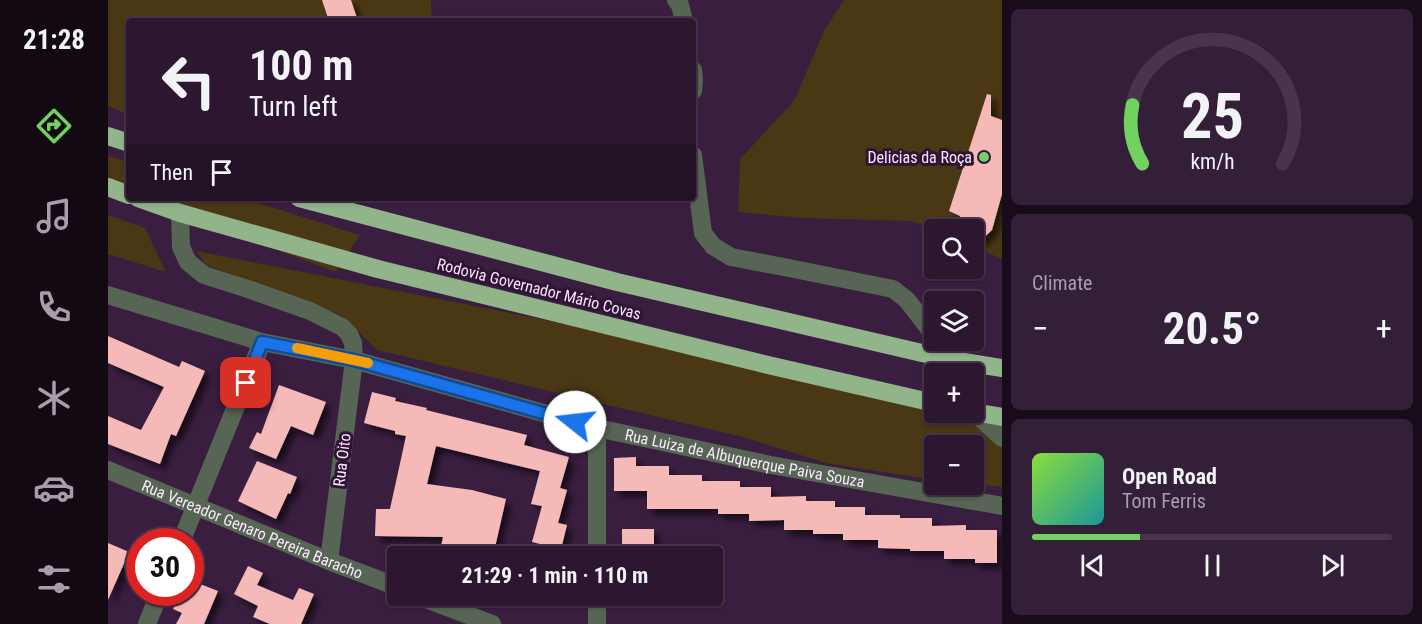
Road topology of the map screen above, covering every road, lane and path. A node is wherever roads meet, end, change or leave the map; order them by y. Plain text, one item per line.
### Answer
1 (676, 0) edge
2 (683, 18) edge
3 (108, 136) edge
4 (126, 142) edge
5 (696, 178) edge
6 (108, 187) edge
7 (126, 194) edge
8 (146, 201) edge
9 (310, 201) edge
10 (180, 213) junction
11 (108, 295) edge
12 (924, 322) edge
13 (262, 342) junction
14 (946, 351) edge
15 (354, 360) junction
16 (952, 360) junction
17 (1002, 368) edge
18 (924, 401) edge
19 (984, 414) edge
20 (1002, 417) edge
21 (984, 421) edge
22 (597, 428) junction
23 (1002, 438) edge
24 (108, 470) edge
25 (196, 506) junction
26 (1002, 506) edge
27 (187, 528) edge
28 (597, 546) edge
29 (329, 561) junction
30 (387, 583) edge
31 (154, 606) edge
32 (444, 606) edge
33 (597, 606) edge
34 (147, 624) edge
35 (492, 624) edge
36 (597, 624) edge

1 - 2 street
3 - 4 highway
5 - 12 street
6 - 7 highway
8 - 10 highway, Rodovia Governador Mário Covas
9 - 16 highway, Rodovia Governador Mário Covas
10 - 15 street
10 - 18 highway, Rodovia Governador Mário Covas
11 - 13 street, Rua Luiza de Albuquerque Paiva Souza
13 - 15 street, Rua Luiza de Albuquerque Paiva Souza
13 - 25 street
14 - 16 street
15 - 22 street, Rua Luiza de Albuquerque Paiva Souza
15 - 29 street, Rua Oito
16 - 17 highway, Rodovia Governador Mário Covas
19 - 20 highway
21 - 23 street
22 - 26 street, Rua Luiza de Albuquerque Paiva Souza
22 - 28 street
24 - 25 street, Rua Vereador Genaro Pereira Baracho
25 - 27 street
25 - 29 street, Rua Vereador Genaro Pereira Baracho
29 - 30 street, Rua Vereador Genaro Pereira Baracho
31 - 34 street
32 - 35 street
33 - 36 street

